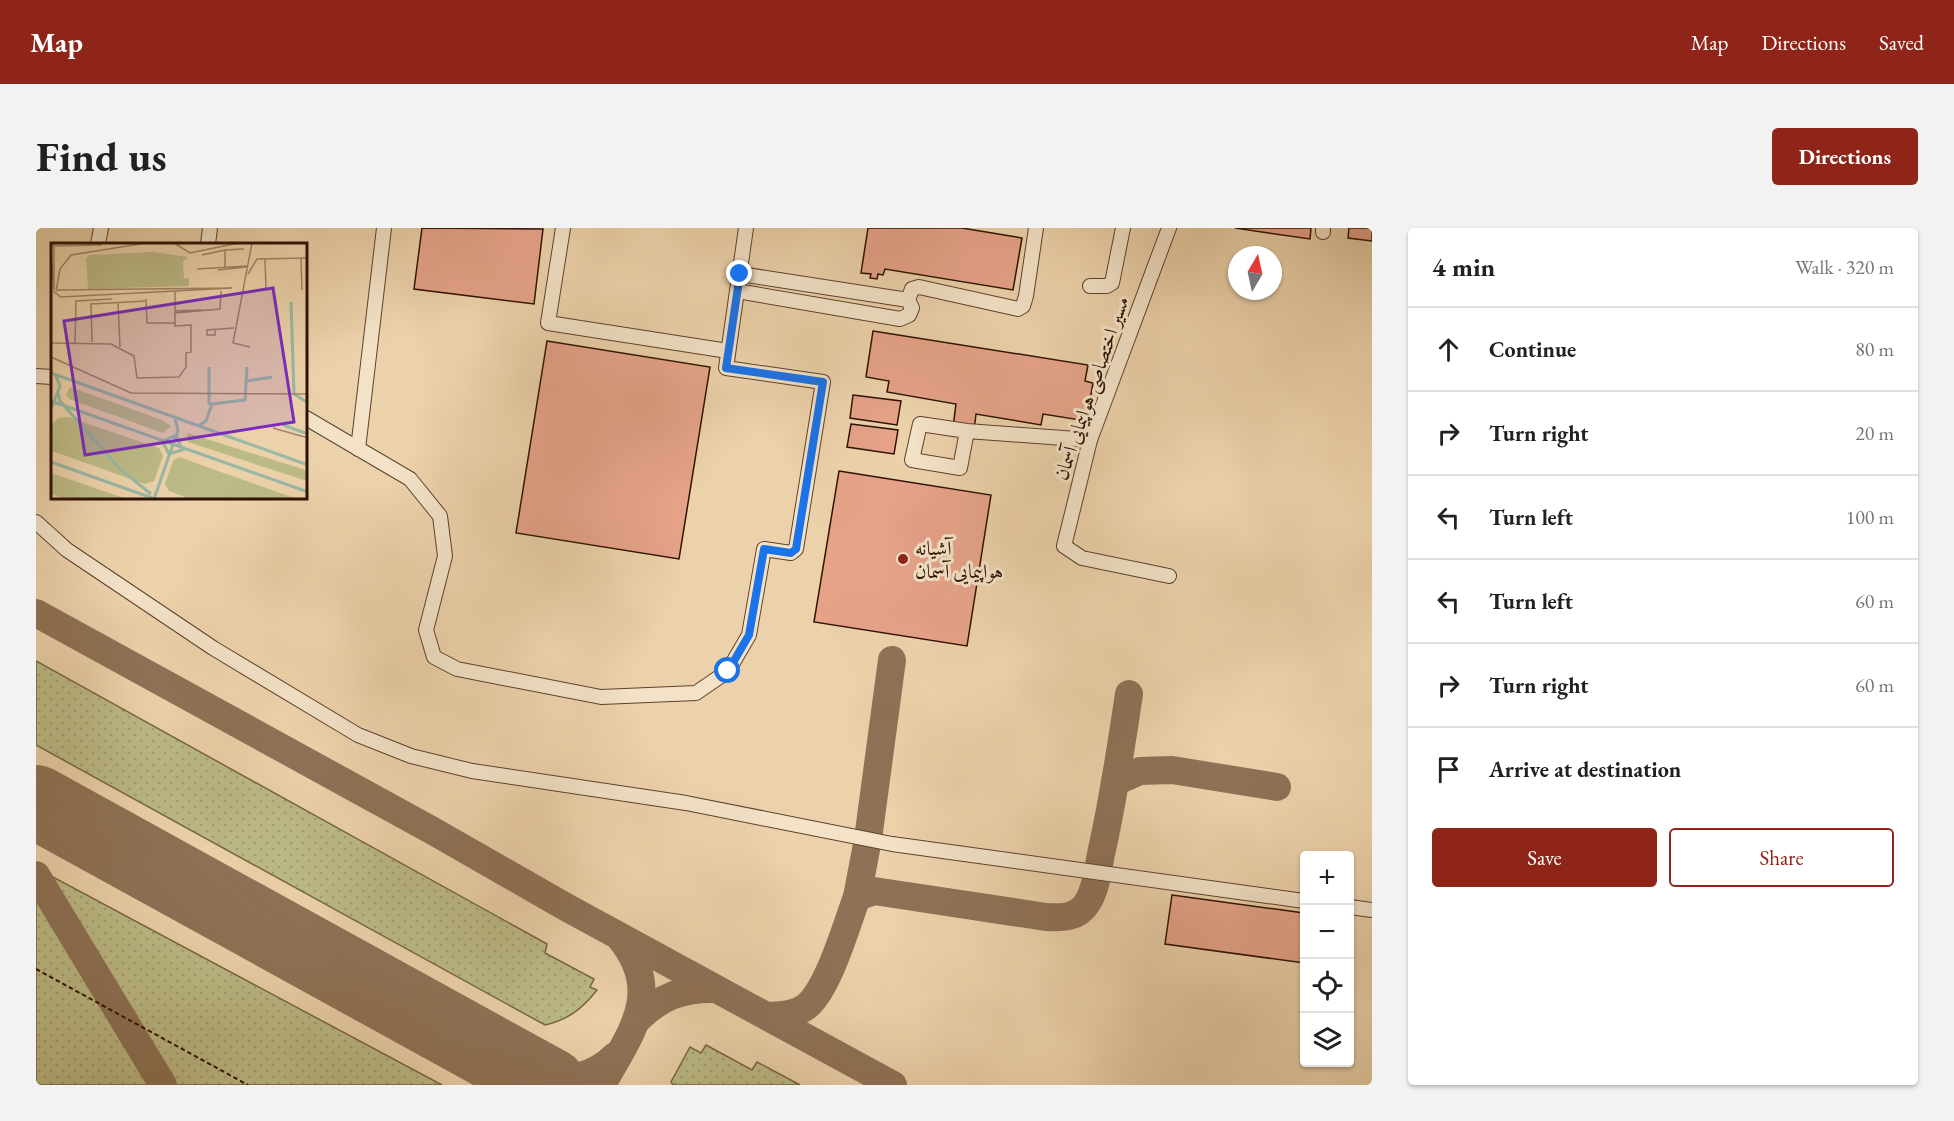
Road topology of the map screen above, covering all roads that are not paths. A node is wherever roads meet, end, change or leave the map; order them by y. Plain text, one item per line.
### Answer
1 (101, 228) edge
2 (210, 228) edge
3 (384, 228) edge
4 (563, 228) edge
5 (746, 228) edge
6 (1036, 228) edge
7 (1123, 228) edge
8 (1169, 228) edge
9 (98, 243) edge
10 (208, 243) edge
11 (740, 274) junction
12 (1090, 286) dead end
13 (831, 288) junction
14 (737, 291) junction
15 (908, 300) junction
16 (827, 306) junction
17 (728, 351) junction
18 (36, 376) edge
19 (51, 377) edge
20 (308, 419) edge
21 (967, 431) junction
22 (1090, 440) junction
23 (358, 449) junction
24 (36, 522) edge
25 (1169, 576) dead end
26 (1300, 900) edge
27 (1354, 908) edge
28 (1372, 910) edge

1 - 9 street
2 - 10 street
3 - 23 street
4 - 17 street
5 - 11 street
6 - 15 street
7 - 12 street
8 - 22 street, مسیر اختصاصی هواپیمایی آسمان
11 - 13 street
11 - 14 street
13 - 15 street
13 - 16 street
14 - 16 street
14 - 17 street
15 - 16 street
17 - 23 street
18 - 19 street
20 - 23 street
21 - 21 street
21 - 22 street
22 - 25 street, مسیر اختصاصی هواپیمایی آسمان
24 - 26 street
27 - 28 street

